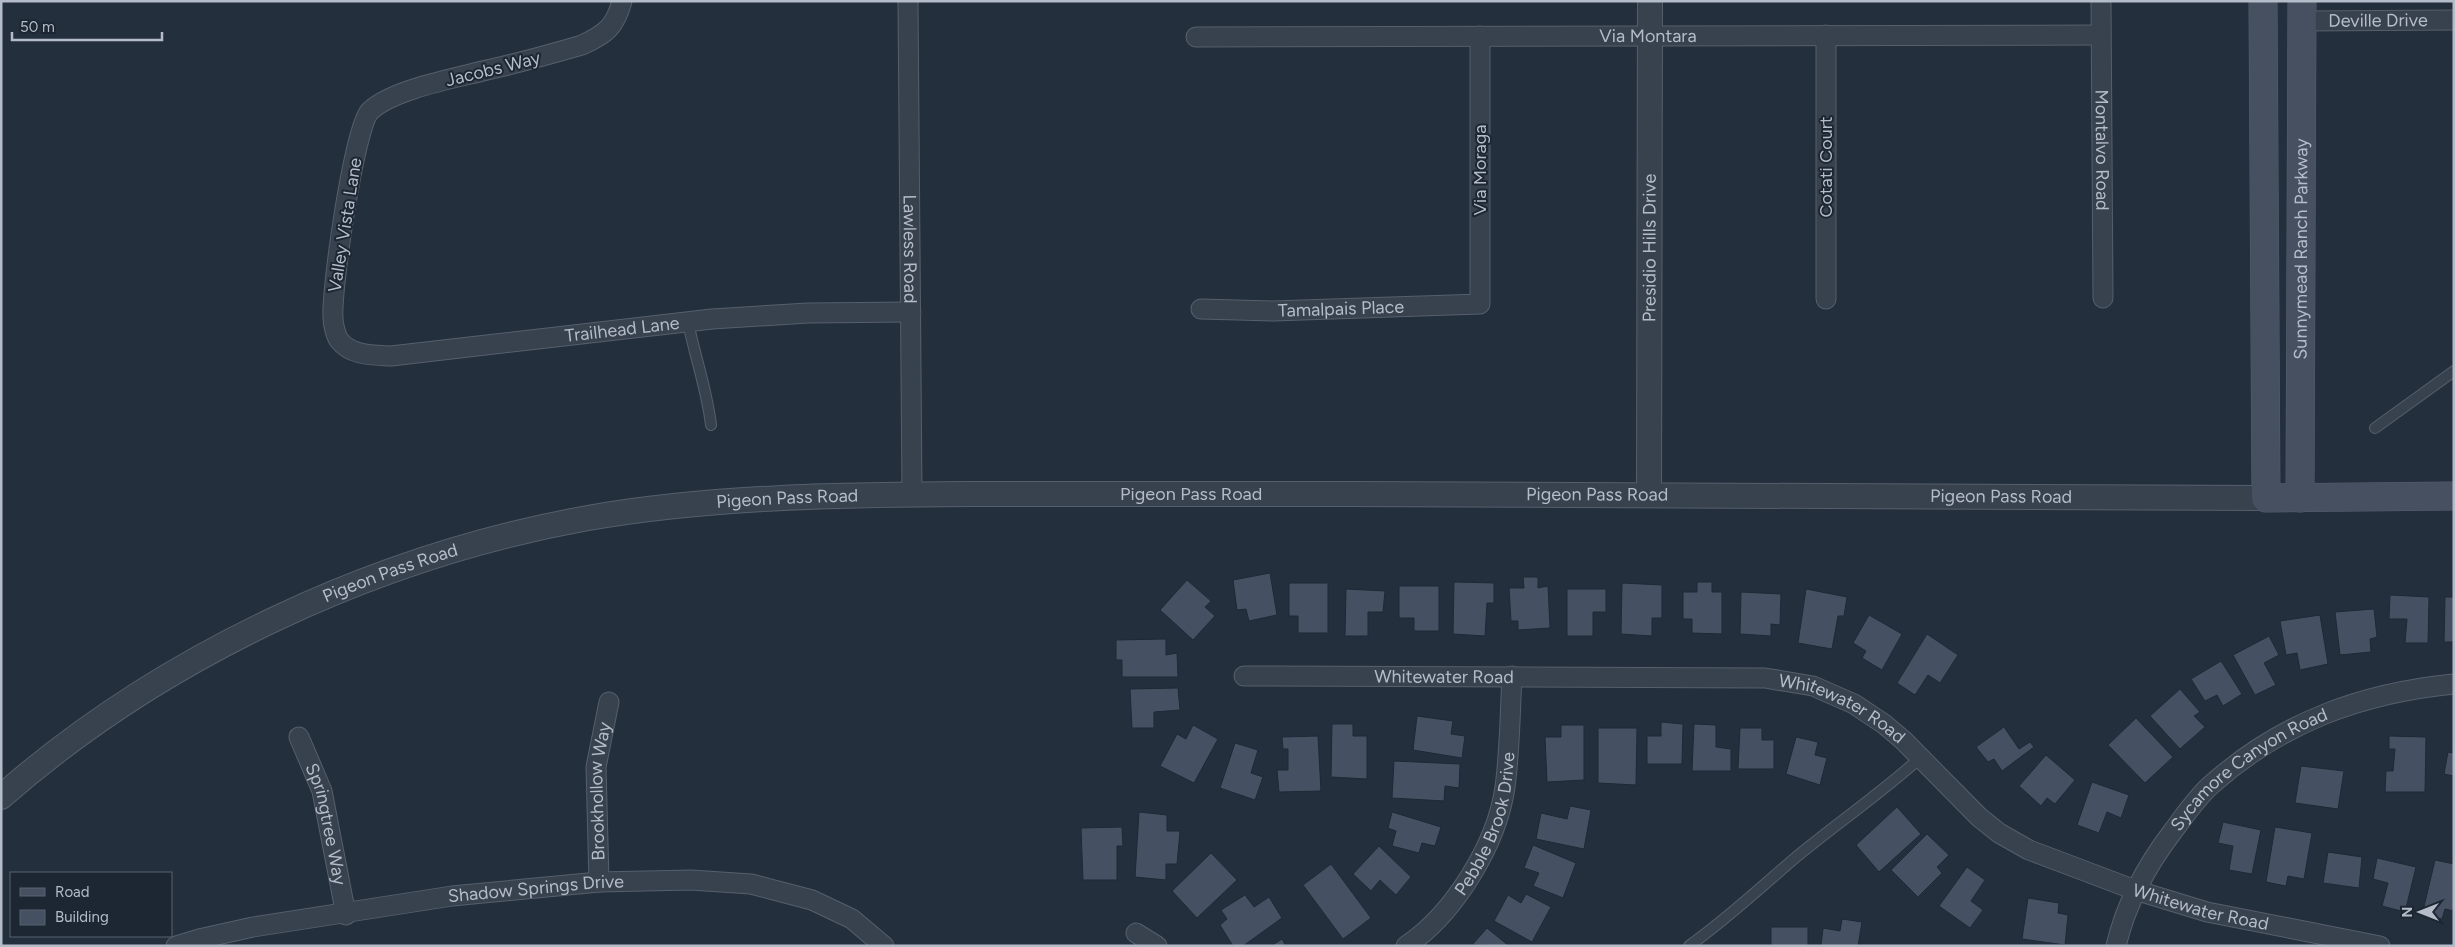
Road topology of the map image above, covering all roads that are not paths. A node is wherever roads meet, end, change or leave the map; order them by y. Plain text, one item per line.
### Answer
1 (622, 1) edge
2 (908, 1) edge
3 (1650, 1) edge
4 (2101, 1) edge
5 (2263, 1) edge
6 (2282, 1) edge
7 (2302, 11) edge
8 (2454, 20) edge
9 (1826, 35) junction
10 (2101, 35) junction
11 (1480, 36) junction
12 (1650, 36) junction
13 (1196, 37) dead end
14 (369, 112) joint
15 (2103, 298) dead end
16 (1826, 299) dead end
17 (1480, 304) joint
18 (1201, 310) dead end
19 (911, 312) junction
20 (688, 322) junction
21 (338, 340) joint
22 (2454, 371) edge
23 (711, 425) dead end
24 (2375, 428) dead end
25 (912, 494) junction
26 (1649, 494) junction
27 (2454, 496) edge
28 (2266, 498) junction
29 (2300, 498) junction
30 (1244, 676) dead end
31 (1512, 676) junction
32 (2454, 684) edge
33 (609, 702) dead end
34 (300, 737) dead end
35 (1920, 758) junction
36 (1, 797) edge
37 (599, 882) junction
38 (2135, 890) junction
39 (346, 915) junction
40 (1136, 933) dead end
41 (176, 946) edge
42 (884, 946) edge
43 (1156, 946) edge
44 (1406, 946) edge
45 (1689, 946) edge
46 (2116, 946) edge
47 (2380, 946) edge

1 - 14 street, Jacobs Way
2 - 19 street, Lawless Road
3 - 12 street, Presidio Hills Drive
4 - 10 street, Montalvo Road
5 - 28 main road, Sunnymead Ranch Parkway
6 - 7 main road
7 - 8 street, Deville Drive
7 - 29 main road, Sunnymead Ranch Parkway
9 - 10 street, Via Montara
9 - 12 street, Via Montara
9 - 16 street, Cotati Court
10 - 15 street, Montalvo Road
11 - 12 street, Via Montara
11 - 13 street, Via Montara
11 - 17 street, Via Moraga
12 - 26 street, Presidio Hills Drive
14 - 21 street, Valley Vista Lane
17 - 18 street, Tamalpais Place
19 - 20 street, Trailhead Lane
19 - 25 street, Lawless Road
20 - 21 street, Trailhead Lane
20 - 23 lane
22 - 24 lane
25 - 26 street, Pigeon Pass Road
25 - 36 street, Pigeon Pass Road
26 - 28 street, Pigeon Pass Road
27 - 29 main road, Pigeon Pass Road
28 - 29 main road, Pigeon Pass Road
30 - 31 street, Whitewater Road
31 - 35 street, Whitewater Road
31 - 44 street, Pebble Brook Drive
32 - 38 street, Sycamore Canyon Road
33 - 37 street, Brookhollow Way
34 - 39 street, Springtree Way
35 - 38 street, Whitewater Road
35 - 45 lane
37 - 39 street, Shadow Springs Drive
37 - 42 street, Shadow Springs Drive
38 - 46 street, Sycamore Canyon Road
38 - 47 street, Whitewater Road
39 - 41 street, Shadow Springs Drive
40 - 43 street

